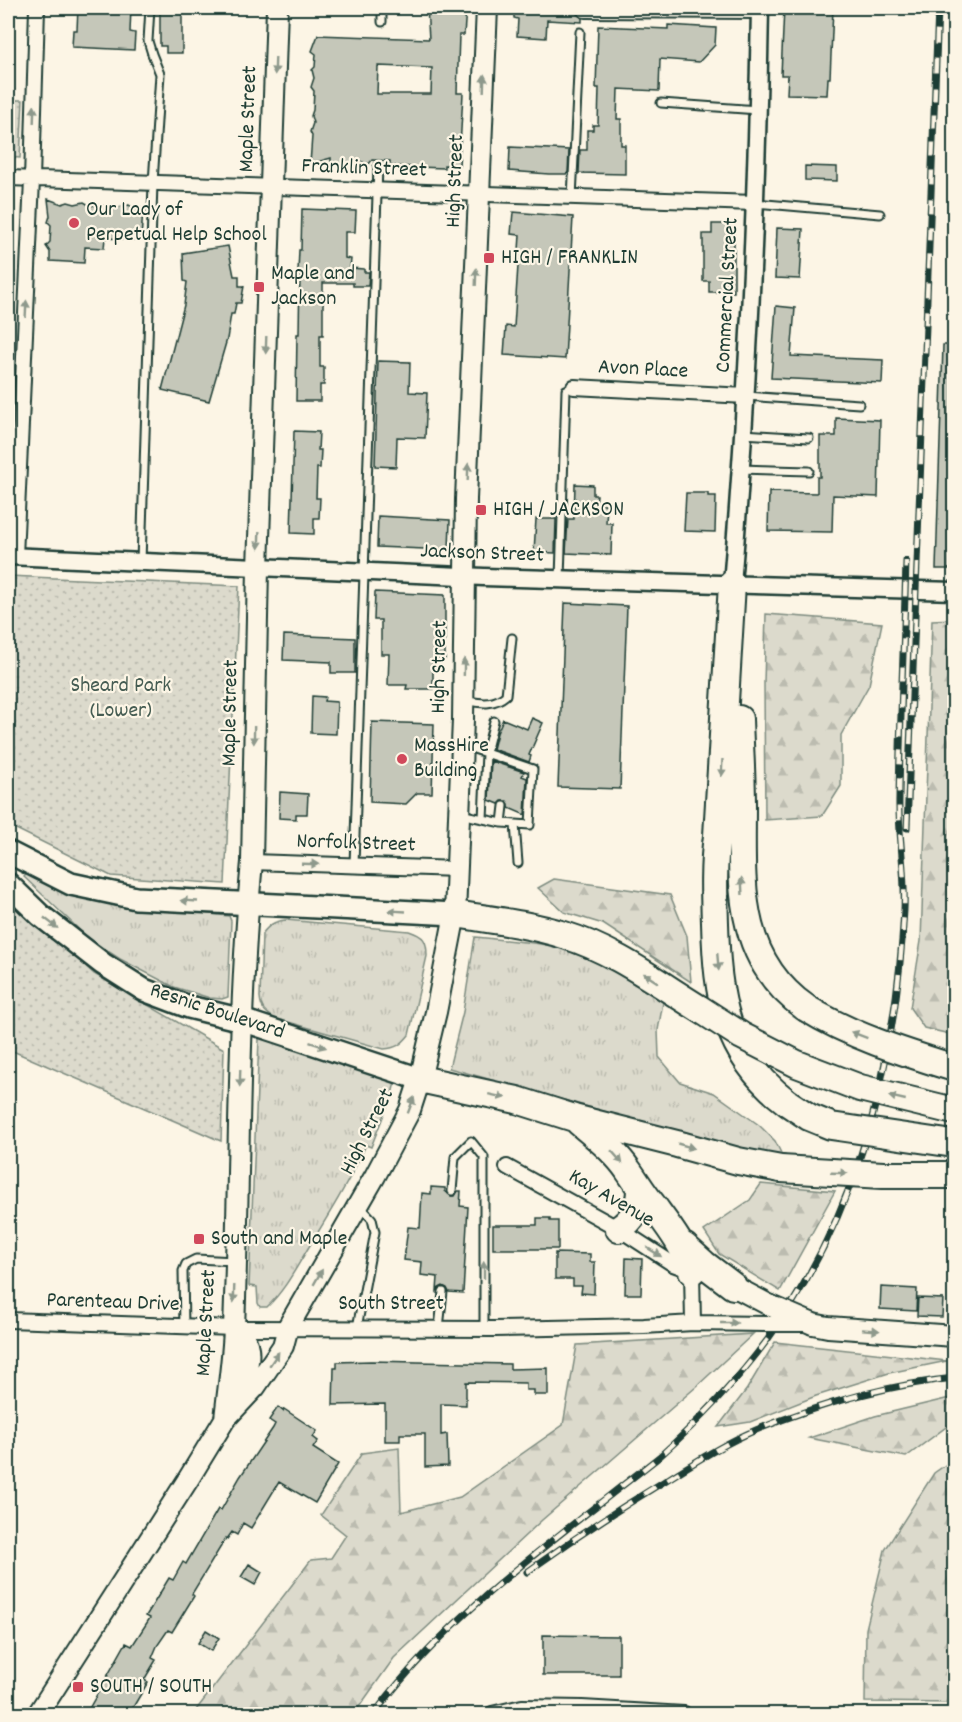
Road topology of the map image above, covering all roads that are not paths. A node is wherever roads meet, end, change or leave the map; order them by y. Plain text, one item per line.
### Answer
1 (37, 8) edge
2 (150, 8) edge
3 (277, 8) edge
4 (382, 8) edge
5 (487, 8) edge
6 (666, 9) edge
7 (760, 9) edge
8 (585, 10) dead end
9 (382, 22) dead end
10 (580, 32) dead end
11 (661, 103) dead end
12 (758, 110) junction
13 (378, 166) dead end
14 (8, 178) edge
15 (32, 180) junction
16 (153, 183) junction
17 (271, 186) junction
18 (378, 191) junction
19 (480, 195) junction
20 (572, 198) junction
21 (755, 203) junction
22 (880, 214) dead end
23 (574, 387) joint
24 (746, 396) junction
25 (859, 404) dead end
26 (743, 434) junction
27 (809, 438) dead end
28 (741, 469) junction
29 (809, 471) dead end
30 (11, 556) edge
31 (141, 562) junction
32 (258, 568) junction
33 (364, 572) junction
34 (465, 576) junction
35 (560, 579) junction
36 (732, 584) junction
37 (954, 591) edge
38 (512, 638) dead end
39 (463, 701) junction
40 (494, 721) dead end
41 (462, 744) junction
42 (486, 753) junction
43 (510, 761) junction
44 (509, 770) dead end
45 (504, 806) dead end
46 (460, 814) junction
47 (483, 819) junction
48 (502, 822) junction
49 (515, 824) junction
50 (8, 852) edge
51 (252, 862) junction
52 (518, 863) dead end
53 (354, 865) junction
54 (458, 869) junction
55 (8, 884) edge
56 (248, 904) junction
57 (455, 915) junction
58 (242, 1020) junction
59 (954, 1068) edge
60 (420, 1079) junction
61 (954, 1110) edge
62 (574, 1118) junction
63 (954, 1144) edge
64 (507, 1167) dead end
65 (954, 1175) edge
66 (640, 1189) junction
67 (452, 1191) dead end
68 (359, 1204) junction
69 (619, 1229) junction
70 (679, 1242) junction
71 (235, 1261) junction
72 (692, 1271) junction
73 (733, 1286) junction
74 (443, 1292) dead end
75 (767, 1315) junction
76 (8, 1320) edge
77 (693, 1323) junction
78 (184, 1327) junction
79 (288, 1327) junction
80 (234, 1328) junction
81 (357, 1328) junction
82 (439, 1328) junction
83 (484, 1328) junction
84 (954, 1336) edge
85 (225, 1419) junction
86 (38, 1714) edge
87 (492, 1714) edge
88 (684, 1714) edge

15 -> 1 street
2 - 16 lane
3 -> 17 main road, Maple Street
4 - 9 lane
19 -> 5 main road, High Street
6 - 7 street
6 - 8 street
7 - 12 street, Commercial Street
10 - 20 lane
11 - 12 lane
12 - 21 street, Commercial Street
13 - 18 lane
14 - 15 street, Franklin Street
15 - 16 street, Franklin Street
30 -> 15 street
16 - 17 street, Franklin Street
16 - 31 lane
17 - 18 street, Franklin Street
17 -> 32 main road, Maple Street
18 - 19 street, Franklin Street
18 - 33 lane
19 - 20 street, Franklin Street
34 -> 19 main road, High Street
20 - 21 street, Franklin Street
21 - 22 lane
21 - 24 street, Commercial Street
23 - 24 street, Avon Place
23 - 35 lane
24 - 25 lane
24 - 26 street, Commercial Street
26 - 27 lane
26 - 28 street, Commercial Street
28 - 29 lane
28 - 36 street, Commercial Street
30 - 31 street, Jackson Street
31 - 32 street, Jackson Street
32 - 33 street, Jackson Street
32 -> 51 main road, Maple Street
33 - 34 street, Jackson Street
33 - 53 lane
34 - 35 street, Jackson Street
39 -> 34 main road, High Street
35 - 36 street, Jackson Street
36 - 37 street, Jackson Street
59 -> 36 highway, bridge
36 -> 63 highway, bridge
38 - 39 lane
39 - 41 main road, High Street
40 - 42 lane
41 - 42 lane
41 - 46 main road, High Street
42 - 43 lane
42 - 47 lane
43 - 44 lane
43 - 49 lane
45 - 48 lane
46 - 47 lane
46 - 54 main road, High Street
47 - 48 lane
48 - 49 lane
49 - 52 lane
56 -> 50 main road
51 -> 53 street, Norfolk Street
51 - 56 main road, Maple Street
53 - 54 street, Norfolk Street
54 - 57 main road, High Street
55 -> 58 main road, Resnic Boulevard
57 -> 56 main road
56 - 58 main road, Maple Street
57 - 60 main road, High Street
61 -> 57 highway, bridge
58 -> 60 main road, Resnic Boulevard
58 -> 71 main road, Maple Street
60 -> 62 highway
68 -> 60 main road, High Street
62 -> 65 highway, bridge
62 -> 66 highway
64 - 69 street, Kay Avenue
66 - 69 highway
66 - 70 highway
83 -> 67 lane
79 -> 68 main road, High Street
68 - 81 lane
69 -> 72 street, Kay Avenue
70 - 72 highway
70 - 73 highway
71 - 78 lane
71 -> 80 main road, Maple Street
72 - 73 street, Kay Avenue
72 - 77 street
73 - 75 main road, Kay Avenue
74 - 82 lane
77 -> 75 street, South Street
75 -> 84 main road, Kay Avenue, bridge
76 - 78 street, Parenteau Drive
77 - 83 street, South Street
78 - 80 street, Parenteau Drive
79 - 80 street, Parenteau Drive
79 - 81 street, South Street
85 -> 79 main road
80 - 85 main road
81 - 82 street, South Street
82 - 83 street, South Street
85 - 86 main road
87 - 88 street

